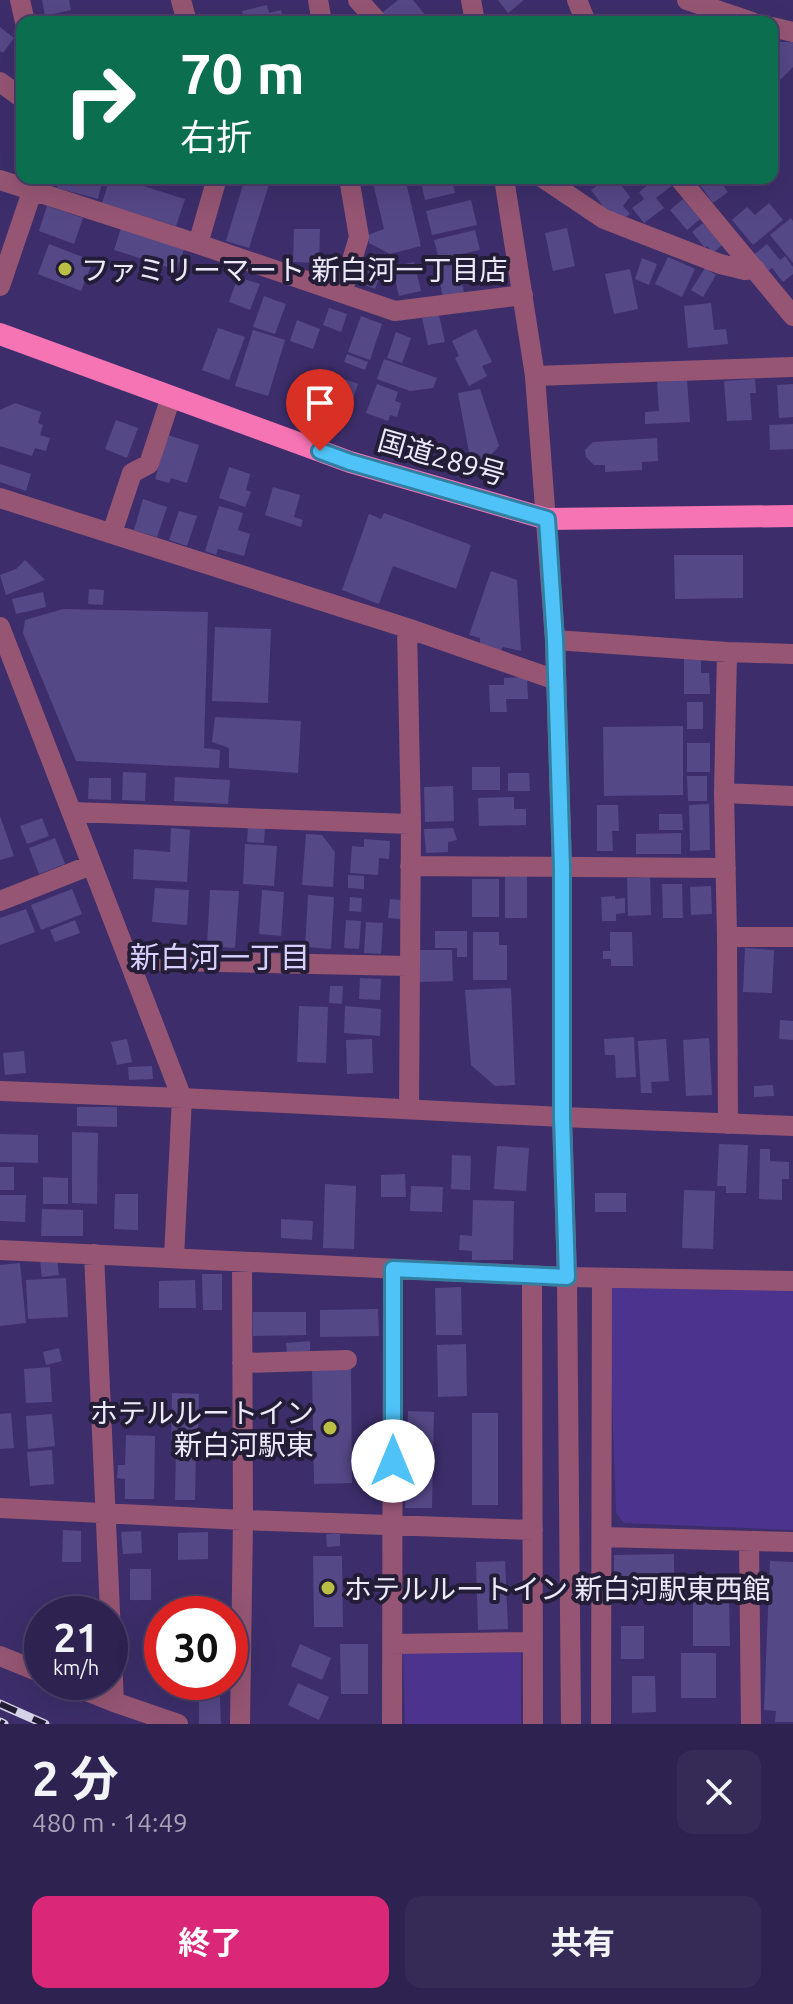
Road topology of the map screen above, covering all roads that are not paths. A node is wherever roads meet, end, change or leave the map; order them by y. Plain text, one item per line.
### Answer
1 (358, 0) edge
2 (687, 0) edge
3 (373, 16) edge
4 (734, 16) edge
5 (215, 184) edge
6 (350, 184) edge
7 (505, 184) edge
8 (552, 184) edge
9 (684, 184) edge
10 (34, 185) edge
11 (198, 244) junction
12 (755, 269) junction
13 (0, 286) edge
14 (342, 293) junction
15 (523, 295) junction
16 (793, 316) edge
17 (0, 334) edge
18 (793, 367) edge
19 (535, 376) junction
20 (171, 397) junction
21 (0, 498) edge
22 (793, 516) edge
23 (547, 519) junction
24 (112, 533) junction
25 (0, 627) edge
26 (407, 628) junction
27 (555, 640) junction
28 (727, 652) junction
29 (793, 654) edge
30 (556, 680) junction
31 (724, 793) junction
32 (793, 796) edge
33 (72, 812) junction
34 (411, 824) junction
35 (91, 865) junction
36 (410, 866) junction
37 (562, 868) junction
38 (726, 868) junction
39 (0, 901) edge
40 (727, 937) junction
41 (793, 937) edge
42 (130, 960) junction
43 (408, 966) junction
44 (0, 1091) edge
45 (182, 1098) junction
46 (409, 1109) junction
47 (562, 1117) junction
48 (728, 1124) junction
49 (793, 1126) edge
50 (0, 1250) edge
51 (94, 1254) junction
52 (174, 1257) junction
53 (242, 1263) junction
54 (393, 1269) junction
55 (532, 1276) junction
56 (567, 1277) junction
57 (602, 1278) junction
58 (793, 1281) edge
59 (347, 1360) dead end
60 (242, 1363) junction
61 (0, 1508) edge
62 (105, 1513) junction
63 (243, 1520) junction
64 (393, 1525) junction
65 (533, 1530) junction
66 (602, 1537) junction
67 (749, 1541) junction
68 (793, 1542) edge
69 (533, 1642) junction
70 (392, 1644) junction
71 (0, 1656) edge
72 (24, 1666) edge
73 (109, 1700) edge
74 (114, 1702) junction
75 (178, 1724) edge
76 (240, 1724) edge
77 (392, 1724) edge
78 (533, 1724) edge
79 (571, 1724) edge
80 (601, 1724) edge
81 (751, 1724) edge

1 - 3 street
2 - 4 street
5 - 11 street
6 - 14 street
7 - 15 street
8 - 12 street
9 - 12 street
10 - 11 street
10 - 13 street
11 - 14 street
12 - 16 street
14 - 15 street
15 - 19 street
17 - 20 highway, 国道289号
18 - 19 street
19 - 23 street
20 - 23 highway, 国道289号
20 - 24 street
21 - 24 street
22 - 23 highway, 国道289号
23 - 27 street
24 - 26 street
25 - 33 street
26 - 30 street
26 - 34 street
27 - 28 street
27 - 30 street
28 - 29 street
28 - 31 street
30 - 37 street
31 - 32 street
31 - 38 street
33 - 34 street
33 - 35 street
34 - 36 street
35 - 39 street
35 - 42 street
36 - 37 street
36 - 43 street
37 - 38 street
37 - 47 street
38 - 40 street
40 - 41 street
40 - 48 street
42 - 43 street
42 - 45 street
43 - 46 street
44 - 45 street
45 - 46 street
45 - 52 street
46 - 47 street
47 - 48 street
47 - 56 street
48 - 49 street
50 - 51 street
51 - 52 street
51 - 62 street
52 - 53 street
53 - 54 street
53 - 60 street
54 - 55 street
54 - 64 street
55 - 56 street
55 - 65 street
56 - 57 street
56 - 79 street
57 - 58 street
57 - 66 street
59 - 60 street
60 - 63 street
61 - 62 street
62 - 63 street
62 - 74 street
63 - 64 street
63 - 76 street
64 - 65 street
64 - 70 street
65 - 69 street
66 - 67 street
66 - 80 street
67 - 68 street
67 - 81 street
69 - 70 street
69 - 78 street
70 - 77 street
71 - 72 street
73 - 74 street
74 - 75 street

